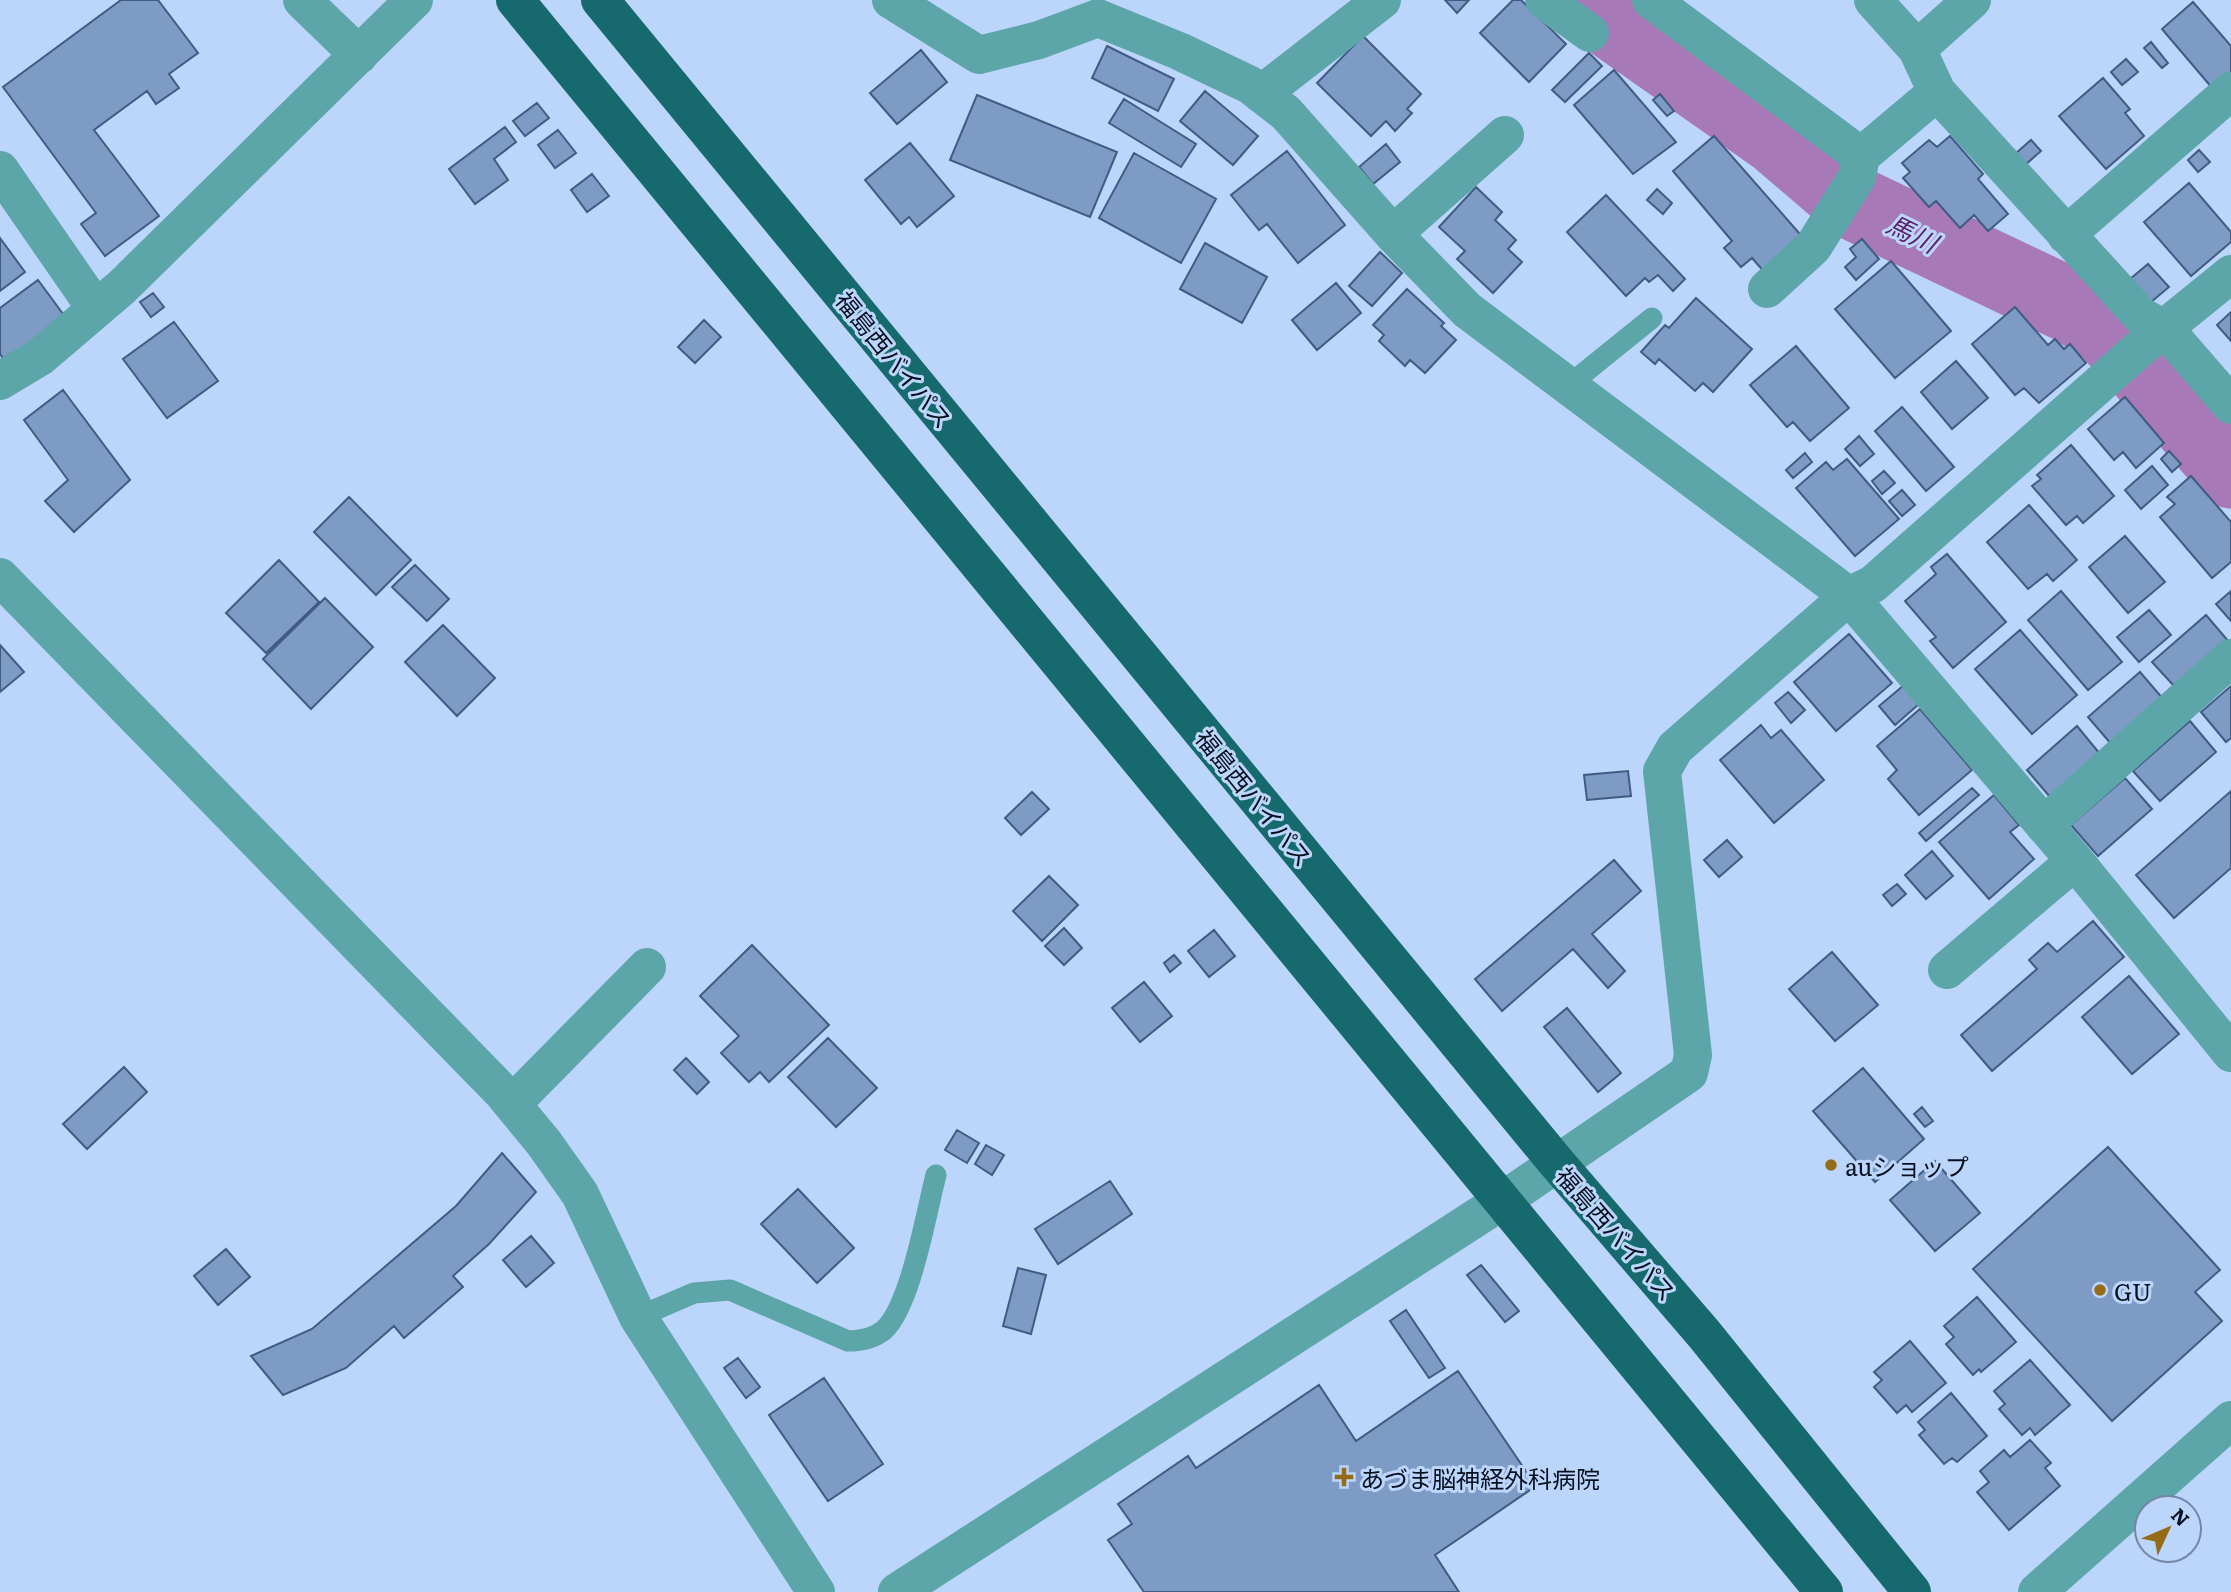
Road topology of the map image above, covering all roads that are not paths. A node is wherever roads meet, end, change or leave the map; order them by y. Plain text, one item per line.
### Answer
1 (302, 0) edge
2 (414, 0) edge
3 (515, 0) edge
4 (600, 0) edge
5 (891, 0) edge
6 (1382, 0) edge
7 (1544, 0) edge
8 (1651, 0) edge
9 (1874, 0) edge
10 (1972, 0) edge
11 (1590, 33) dead end
12 (1917, 49) junction
13 (359, 55) junction
14 (2231, 91) edge
15 (1937, 92) junction
16 (1261, 94) junction
17 (1505, 135) dead end
18 (1859, 167) junction
19 (0, 170) edge
20 (1393, 234) junction
21 (2066, 235) junction
22 (2231, 274) edge
23 (1766, 289) dead end
24 (96, 309) junction
25 (1653, 318) dead end
26 (2157, 336) junction
27 (0, 382) edge
28 (1569, 385) junction
29 (2231, 405) edge
30 (0, 577) edge
31 (1849, 596) junction
32 (2231, 657) edge
33 (2044, 825) junction
34 (2075, 861) junction
35 (647, 967) dead end
36 (1947, 971) dead end
37 (2231, 1053) edge
38 (512, 1104) junction
39 (1556, 1162) junction
40 (936, 1175) dead end
41 (1502, 1201) junction
42 (638, 1317) junction
43 (2231, 1420) edge
44 (816, 1592) edge
45 (897, 1592) edge
46 (1824, 1592) edge
47 (1912, 1592) edge
48 (2037, 1592) edge

1 - 13 street
2 - 13 street
3 - 41 highway
4 - 39 highway, 福島西バイパス
5 - 16 street
6 - 16 street
7 - 11 street
8 - 18 street
9 - 12 street
10 - 12 street
12 - 15 street
13 - 24 street
14 - 21 street
15 - 18 street
15 - 21 street
16 - 20 street
17 - 20 street
18 - 23 street
19 - 24 street
20 - 28 street
21 - 26 street
22 - 26 street
24 - 27 street
25 - 28 lane
26 - 29 street
26 - 31 street
28 - 31 street
30 - 38 street
31 - 33 street
31 - 39 street
32 - 33 street
33 - 34 street
34 - 36 street
34 - 37 street
35 - 38 street
38 - 42 street
39 - 41 street
39 - 47 highway, 福島西バイパス
40 - 42 lane
41 - 45 street
41 - 46 highway
42 - 44 street
43 - 48 street

